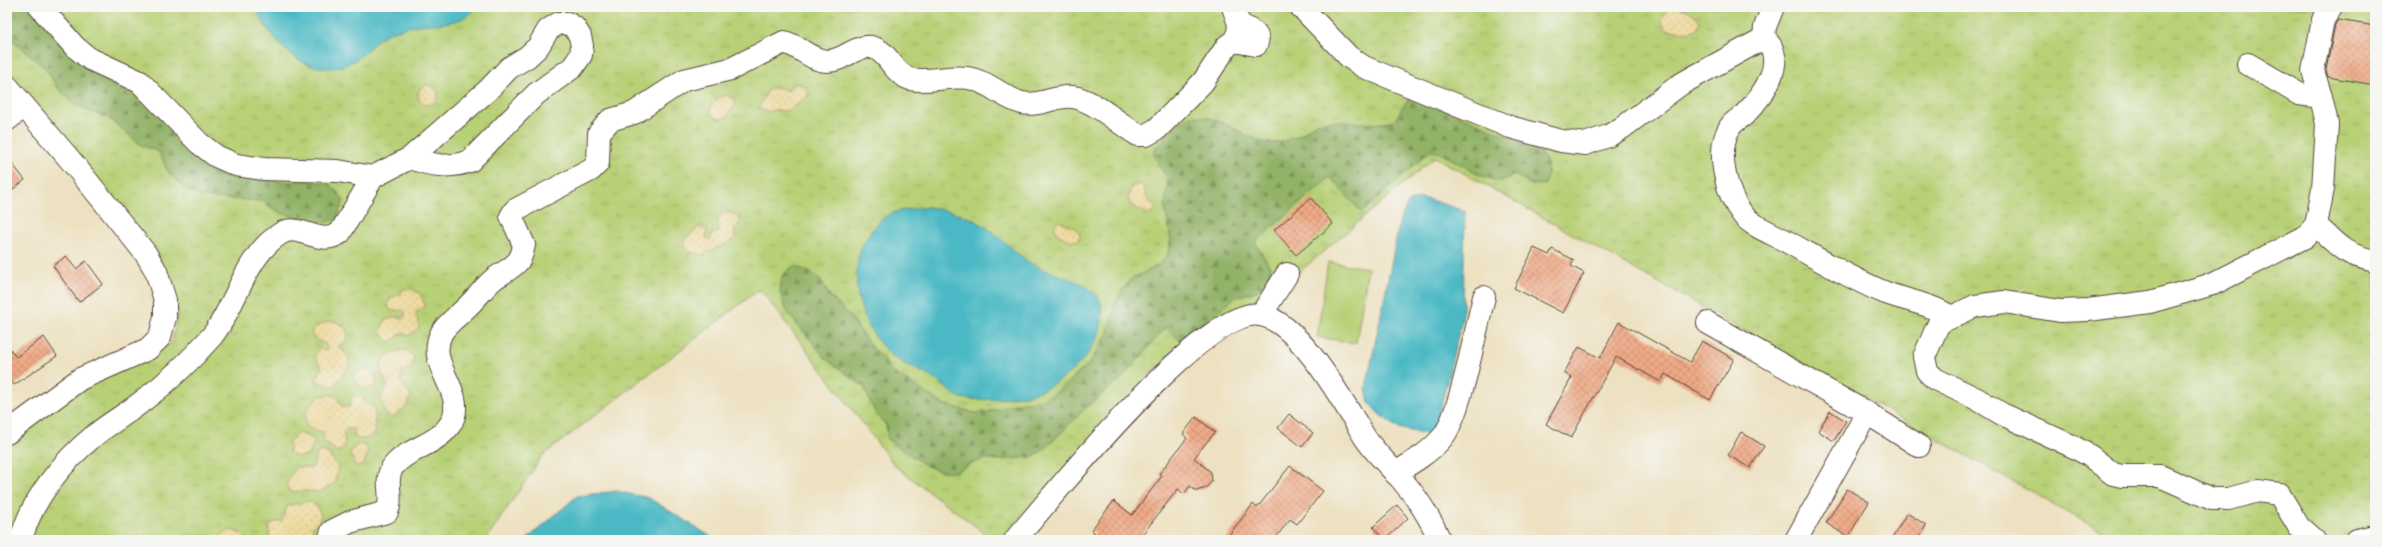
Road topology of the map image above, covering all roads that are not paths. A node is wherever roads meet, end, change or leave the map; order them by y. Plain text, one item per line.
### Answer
1 (40, 7) edge
2 (1301, 7) edge
3 (1773, 7) edge
4 (2331, 7) edge
5 (1235, 24) edge
6 (1764, 38) junction
7 (2248, 64) dead end
8 (7, 86) edge
9 (2321, 97) junction
10 (15, 114) edge
11 (410, 158) junction
12 (373, 177) junction
13 (2316, 225) junction
14 (2375, 262) edge
15 (1287, 274) dead end
16 (1484, 297) dead end
17 (1261, 315) junction
18 (1951, 317) junction
19 (1708, 323) dead end
20 (1867, 412) junction
21 (7, 433) edge
22 (1919, 446) dead end
23 (1396, 473) junction
24 (2375, 536) edge
25 (21, 540) edge
26 (330, 540) edge
27 (1015, 540) edge
28 (1440, 540) edge
29 (1796, 540) edge
30 (2314, 540) edge
31 (2356, 540) edge

1 - 12 street
2 - 6 street
3 - 6 street
4 - 9 street
5 - 26 street
6 - 18 street
7 - 9 street
8 - 10 street
9 - 13 street
10 - 21 street
11 - 11 street
11 - 12 street
12 - 25 street
13 - 14 street
13 - 18 street
15 - 17 street
16 - 23 street
17 - 23 street
17 - 27 street
18 - 30 street
19 - 20 street
20 - 22 street
20 - 29 street
23 - 28 street
24 - 31 street

